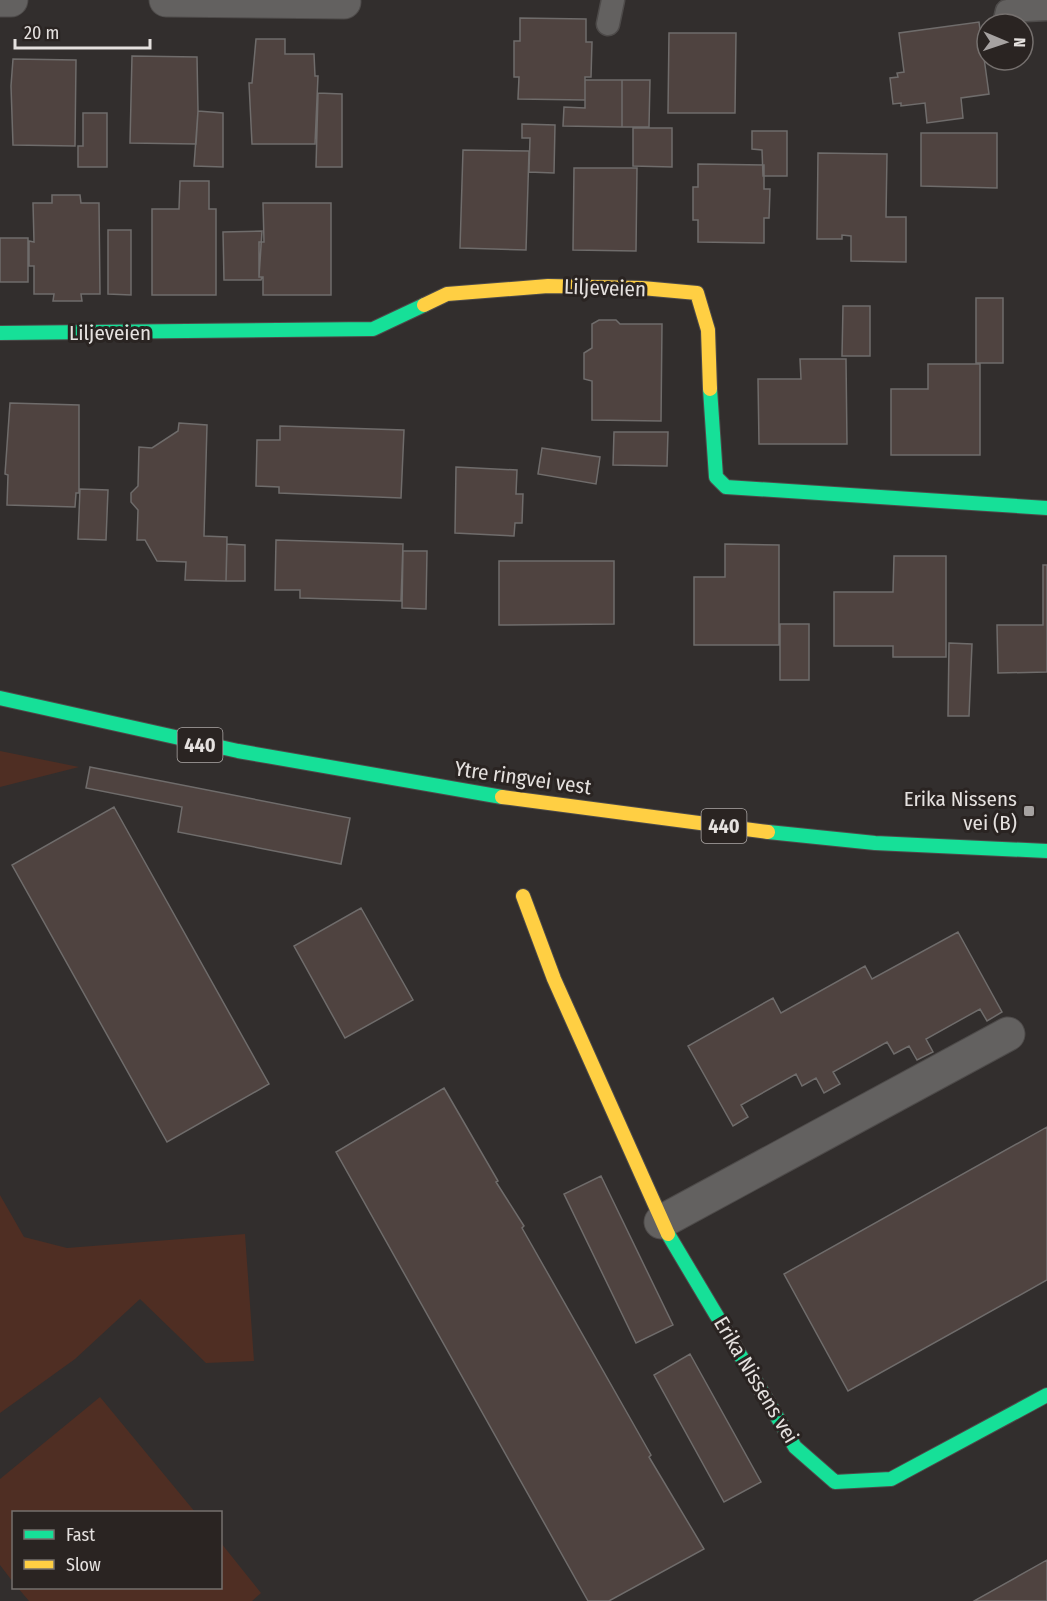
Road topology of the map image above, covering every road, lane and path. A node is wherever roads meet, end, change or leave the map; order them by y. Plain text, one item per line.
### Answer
1 (0, 0) edge
2 (11, 0) edge
3 (166, 0) edge
4 (613, 0) edge
5 (344, 2) dead end
6 (1047, 9) edge
7 (1007, 12) edge
8 (608, 24) dead end
9 (0, 333) edge
10 (1047, 508) edge
11 (0, 698) edge
12 (1047, 850) edge
13 (523, 896) dead end
14 (1008, 1034) dead end
15 (661, 1222) junction
16 (1047, 1395) edge

1 - 2 street
3 - 5 street
4 - 8 lane
6 - 7 lane
9 - 10 street, Liljeveien
11 - 12 street, Ytre ringvei vest / 440
13 - 15 street, Erika Nissens vei
14 - 15 street
15 - 16 street, Erika Nissens vei

